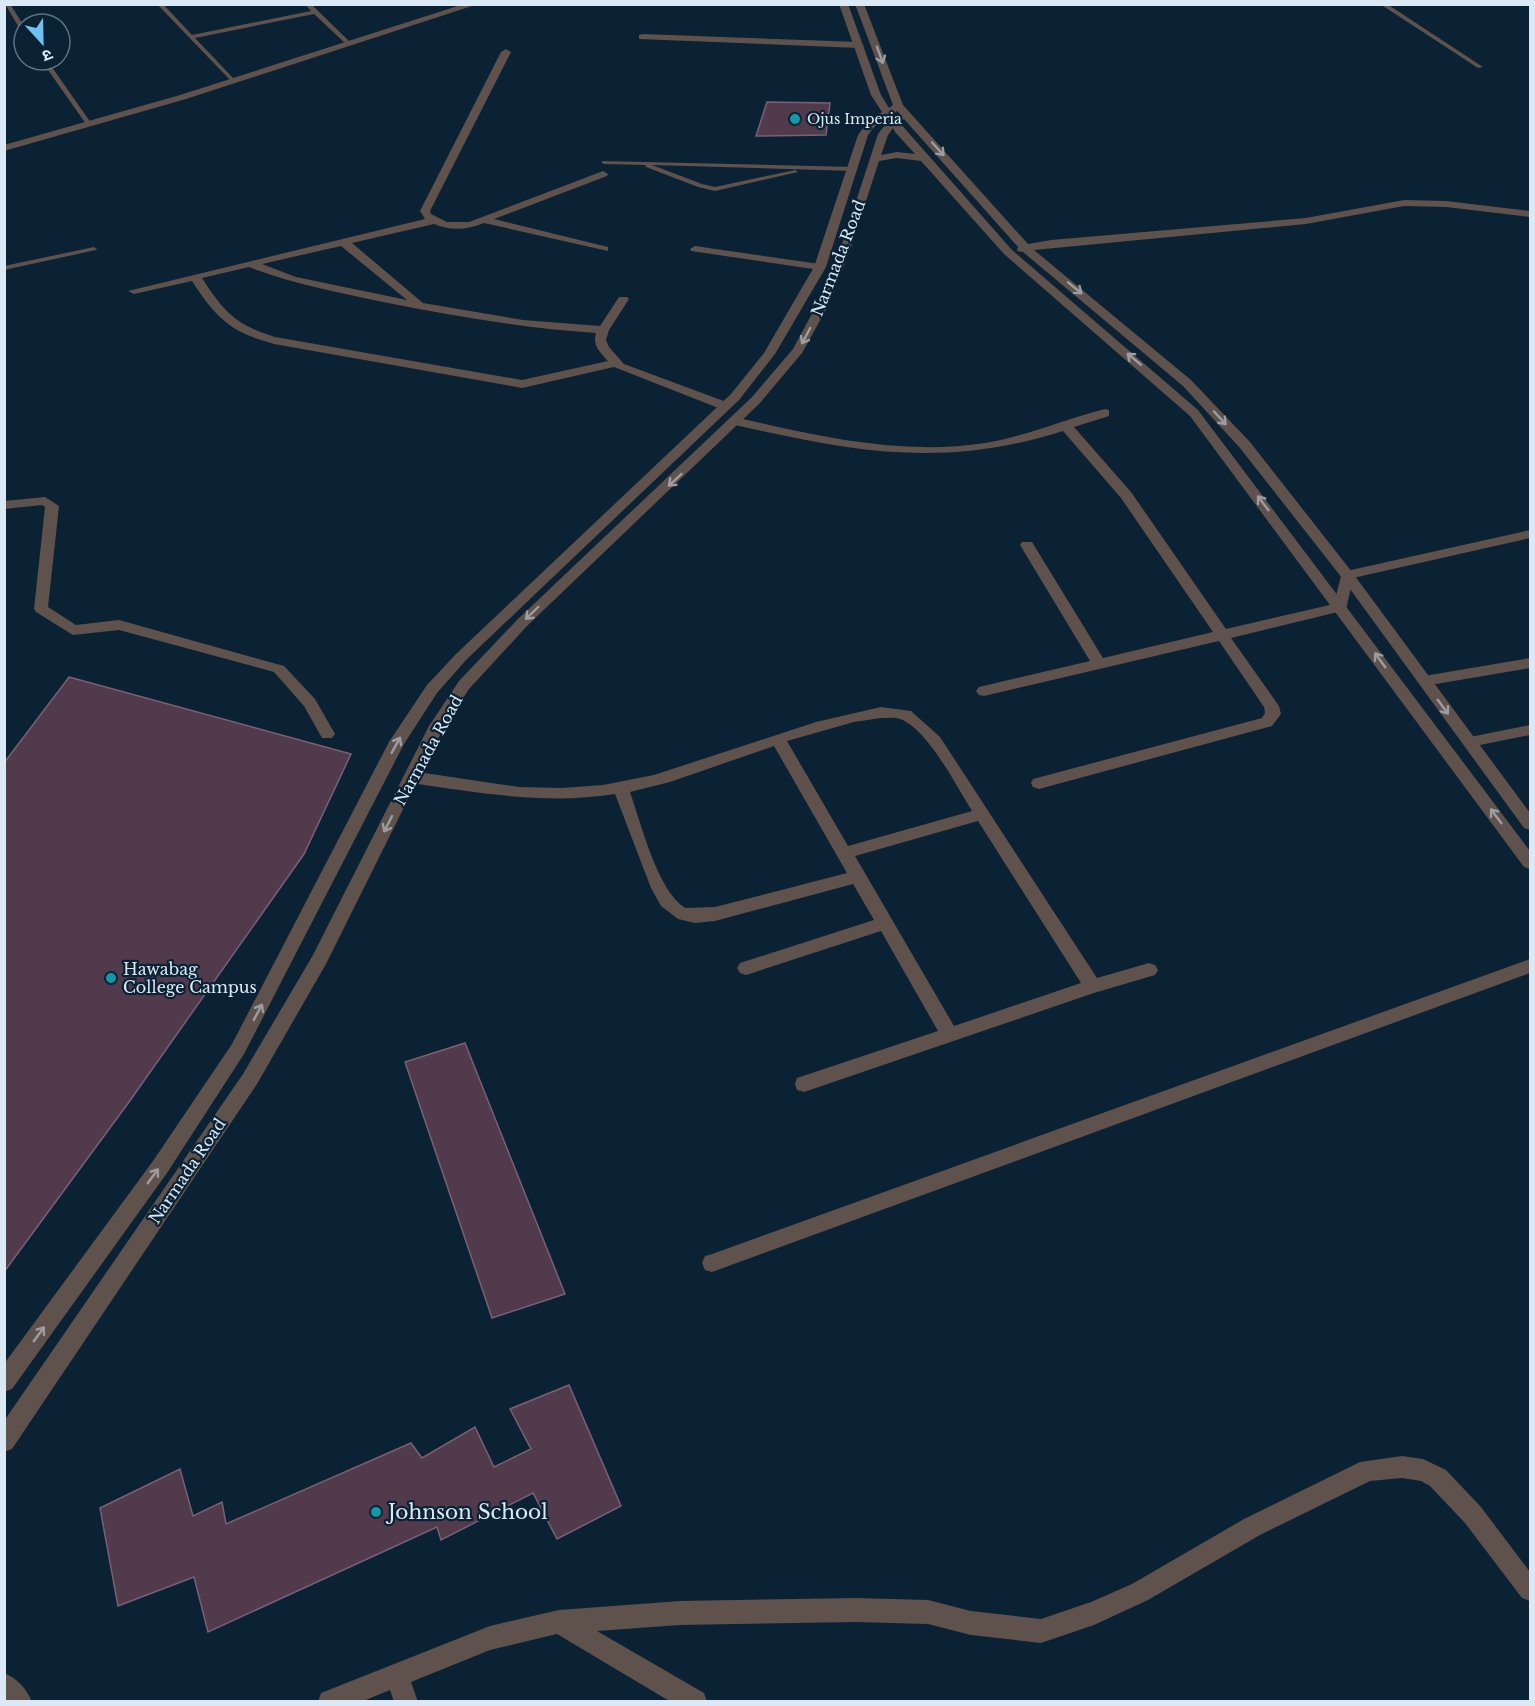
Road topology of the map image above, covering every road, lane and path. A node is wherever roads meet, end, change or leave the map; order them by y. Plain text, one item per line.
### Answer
1 (159, 4) edge
2 (307, 4) edge
3 (474, 4) edge
4 (843, 4) edge
5 (860, 4) edge
6 (1382, 4) edge
7 (314, 12) junction
8 (191, 37) junction
9 (642, 37) dead end
10 (349, 44) junction
11 (859, 45) junction
12 (506, 52) dead end
13 (1479, 67) dead end
14 (52, 72) edge
15 (232, 80) junction
16 (896, 113) junction
17 (88, 123) junction
18 (4, 148) edge
19 (924, 158) junction
20 (874, 159) junction
21 (604, 162) dead end
22 (642, 163) junction
23 (813, 168) junction
24 (854, 170) junction
25 (603, 174) dead end
26 (1530, 214) edge
27 (432, 221) junction
28 (487, 221) junction
29 (345, 243) junction
30 (1025, 248) junction
31 (94, 249) dead end
32 (604, 249) dead end
33 (695, 249) dead end
34 (1008, 252) junction
35 (251, 264) junction
36 (4, 267) edge
37 (820, 267) junction
38 (195, 277) junction
39 (134, 291) dead end
40 (623, 299) dead end
41 (421, 305) junction
42 (603, 330) junction
43 (616, 363) junction
44 (725, 406) junction
45 (1105, 413) dead end
46 (735, 421) junction
47 (1066, 426) junction
48 (4, 505) edge
49 (1530, 534) edge
50 (1027, 544) dead end
51 (1347, 575) junction
52 (1341, 607) junction
53 (1221, 635) junction
54 (1530, 663) edge
55 (1099, 664) junction
56 (1424, 681) junction
57 (984, 691) dead end
58 (1530, 730) edge
59 (327, 734) dead end
60 (779, 740) junction
61 (1470, 742) junction
62 (411, 777) junction
63 (1039, 783) dead end
64 (621, 788) junction
65 (984, 814) junction
66 (1530, 824) edge
67 (844, 853) junction
68 (1530, 863) edge
69 (858, 876) junction
70 (885, 923) junction
71 (1530, 966) edge
72 (746, 968) dead end
73 (1149, 970) dead end
74 (1093, 986) junction
75 (949, 1034) junction
76 (804, 1084) dead end
77 (712, 1263) dead end
78 (4, 1382) edge
79 (4, 1440) edge
80 (1530, 1590) edge
81 (559, 1622) junction
82 (396, 1675) junction
83 (4, 1685) edge
84 (20, 1701) edge
85 (330, 1701) edge
86 (405, 1701) edge
87 (695, 1701) edge

1 - 8 lane
2 - 7 lane
3 - 10 street
4 - 11 street
5 -> 16 street
6 - 13 lane
7 - 8 lane
7 - 10 lane
8 - 15 lane
9 - 11 street
10 - 15 street
11 - 16 street
12 - 27 street
14 - 17 lane
15 - 17 street
16 - 19 street
16 - 20 street, Narmada Road
16 - 24 street
16 -> 30 street
17 - 18 street
19 - 20 street
19 - 34 street
20 -> 46 street, Narmada Road
21 - 22 lane
22 - 23 lane
22 - 23 lane
23 - 24 lane
24 - 37 street
25 - 28 street
26 - 30 street
27 - 28 street
27 - 29 street
28 - 32 street
29 - 35 street
29 - 41 street
30 - 34 street
30 -> 51 street
31 - 36 lane
33 - 37 street
52 -> 34 street
35 - 38 street
35 - 41 street
37 - 44 street
38 - 39 street
38 - 43 street
40 - 42 street
41 - 42 street
42 - 43 street
43 - 44 street
78 -> 44 street
45 - 47 street
46 - 47 street
46 -> 62 street, Narmada Road
47 - 53 street
48 - 59 street
49 - 51 street
50 - 55 street
51 - 52 street
51 - 56 street
52 - 53 street
68 -> 52 street
53 - 55 street
53 - 63 street
54 - 56 street
55 - 57 street
56 -> 61 street
58 - 61 street
60 - 64 street
60 - 65 street
60 - 67 street
61 - 66 street
62 - 64 street
62 -> 79 street, Narmada Road
64 - 69 street
65 - 67 street
65 - 74 street
67 - 69 street
69 - 70 street
70 - 72 street
70 - 75 street
71 - 77 street
73 - 74 street
74 - 75 street
75 - 76 street
80 - 81 street
81 - 82 street
81 - 87 street
82 - 85 street
82 - 86 street
83 - 84 street

